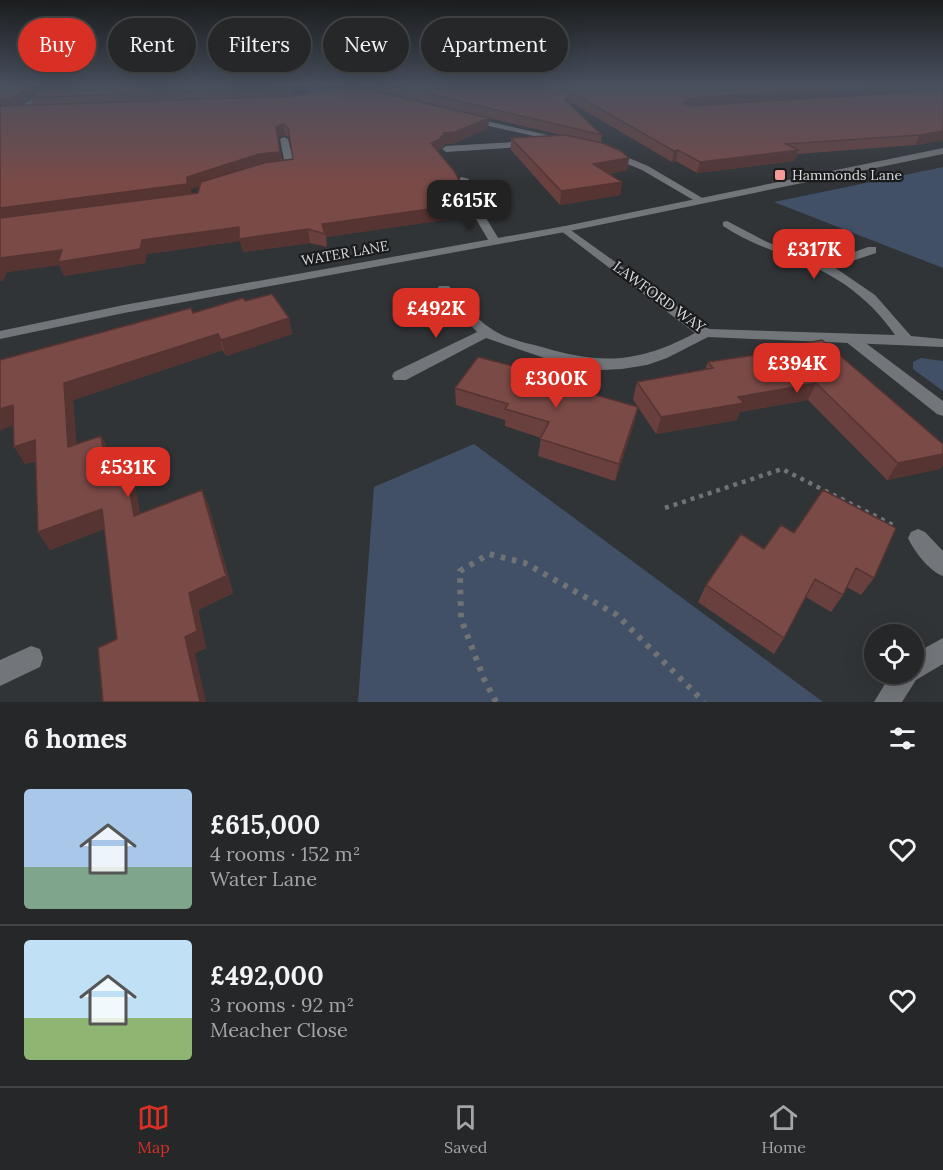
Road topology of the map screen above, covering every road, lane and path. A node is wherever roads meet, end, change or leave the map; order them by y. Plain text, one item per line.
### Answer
1 (463, 118) edge
2 (284, 139) edge
3 (446, 148) edge
4 (596, 149) edge
5 (943, 151) edge
6 (265, 170) edge
7 (464, 179) dead end
8 (699, 199) junction
9 (727, 224) dead end
10 (565, 229) junction
11 (494, 241) junction
12 (872, 250) dead end
13 (823, 267) junction
14 (444, 290) dead end
15 (487, 332) junction
16 (705, 333) junction
17 (0, 335) edge
18 (850, 338) junction
19 (906, 340) junction
20 (943, 343) edge
21 (400, 376) dead end
22 (943, 410) edge
23 (665, 508) dead end
24 (918, 538) joint
25 (943, 566) edge
26 (943, 650) edge
27 (31, 658) dead end
28 (924, 662) edge
29 (0, 673) edge
30 (899, 684) edge
31 (496, 702) edge
32 (704, 702) edge
33 (887, 702) edge

1 - 3 street
2 - 6 street
4 - 8 street
5 - 8 street, WATER LANE
7 - 11 street
8 - 10 street, WATER LANE
9 - 13 street
10 - 11 street, WATER LANE
10 - 16 street, LAWFORD WAY
11 - 17 street, WATER LANE
12 - 13 street
13 - 19 street
14 - 15 street
15 - 16 street
15 - 21 street
16 - 18 street, LAWFORD WAY
18 - 19 street, LAWFORD WAY
18 - 22 street
19 - 20 street, LAWFORD WAY
23 - 24 path
24 - 25 street
26 - 28 street
27 - 29 street
30 - 33 street
31 - 32 path

